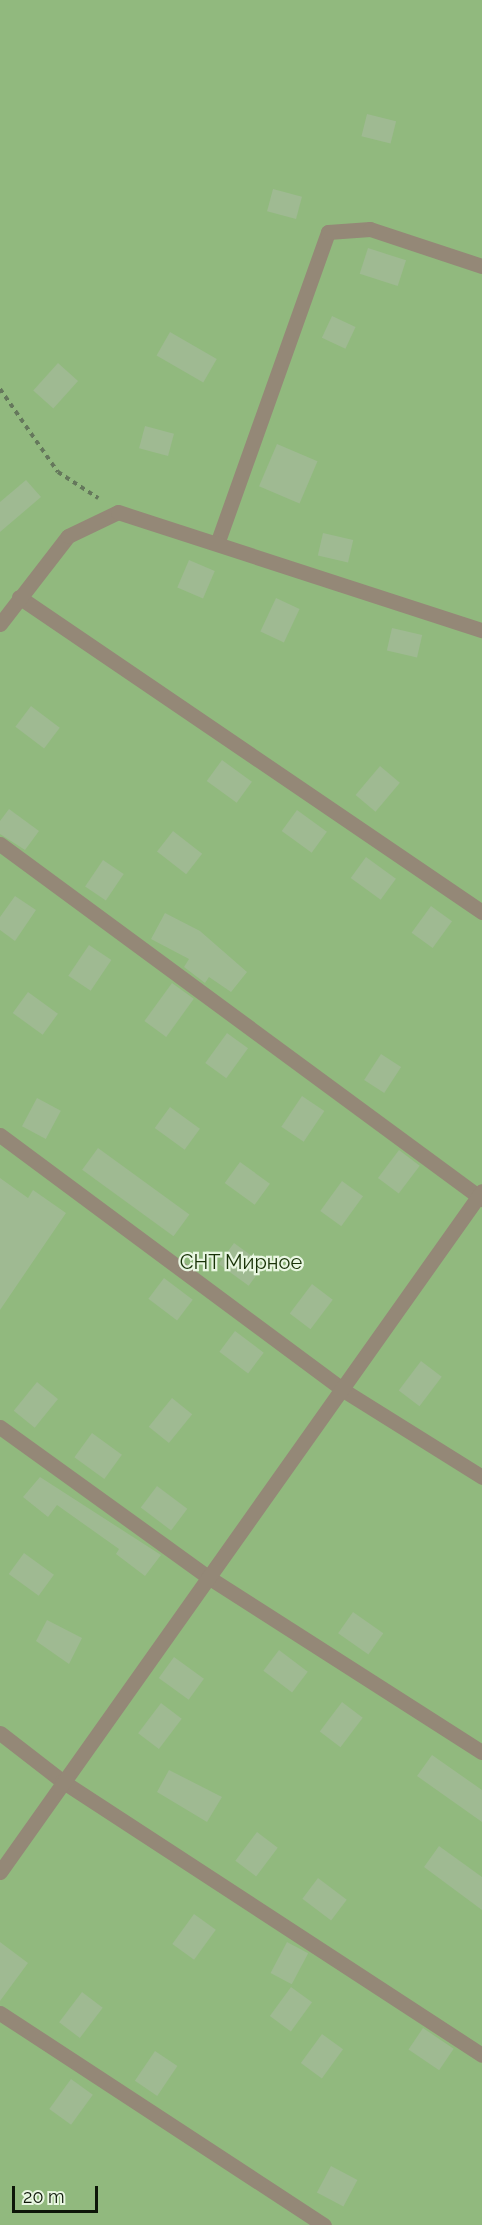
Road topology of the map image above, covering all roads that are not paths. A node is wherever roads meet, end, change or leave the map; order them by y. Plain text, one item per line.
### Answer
1 (482, 266) edge
2 (218, 541) junction
3 (19, 597) junction
4 (0, 624) edge
5 (482, 630) edge
6 (0, 844) edge
7 (482, 912) edge
8 (0, 1136) edge
9 (481, 1196) edge
10 (343, 1389) junction
11 (0, 1427) edge
12 (482, 1477) edge
13 (208, 1577) junction
14 (0, 1733) edge
15 (482, 1752) edge
16 (62, 1780) junction
17 (0, 1872) edge
18 (0, 2013) edge
19 (482, 2055) edge
20 (324, 2225) edge

1 - 2 street
2 - 3 street
2 - 5 street
3 - 4 street
3 - 7 street
6 - 9 street
8 - 10 street
9 - 10 street
10 - 12 street
10 - 13 street
11 - 13 street
13 - 15 street
13 - 16 street
14 - 16 street
16 - 17 street
16 - 19 street
18 - 20 street

